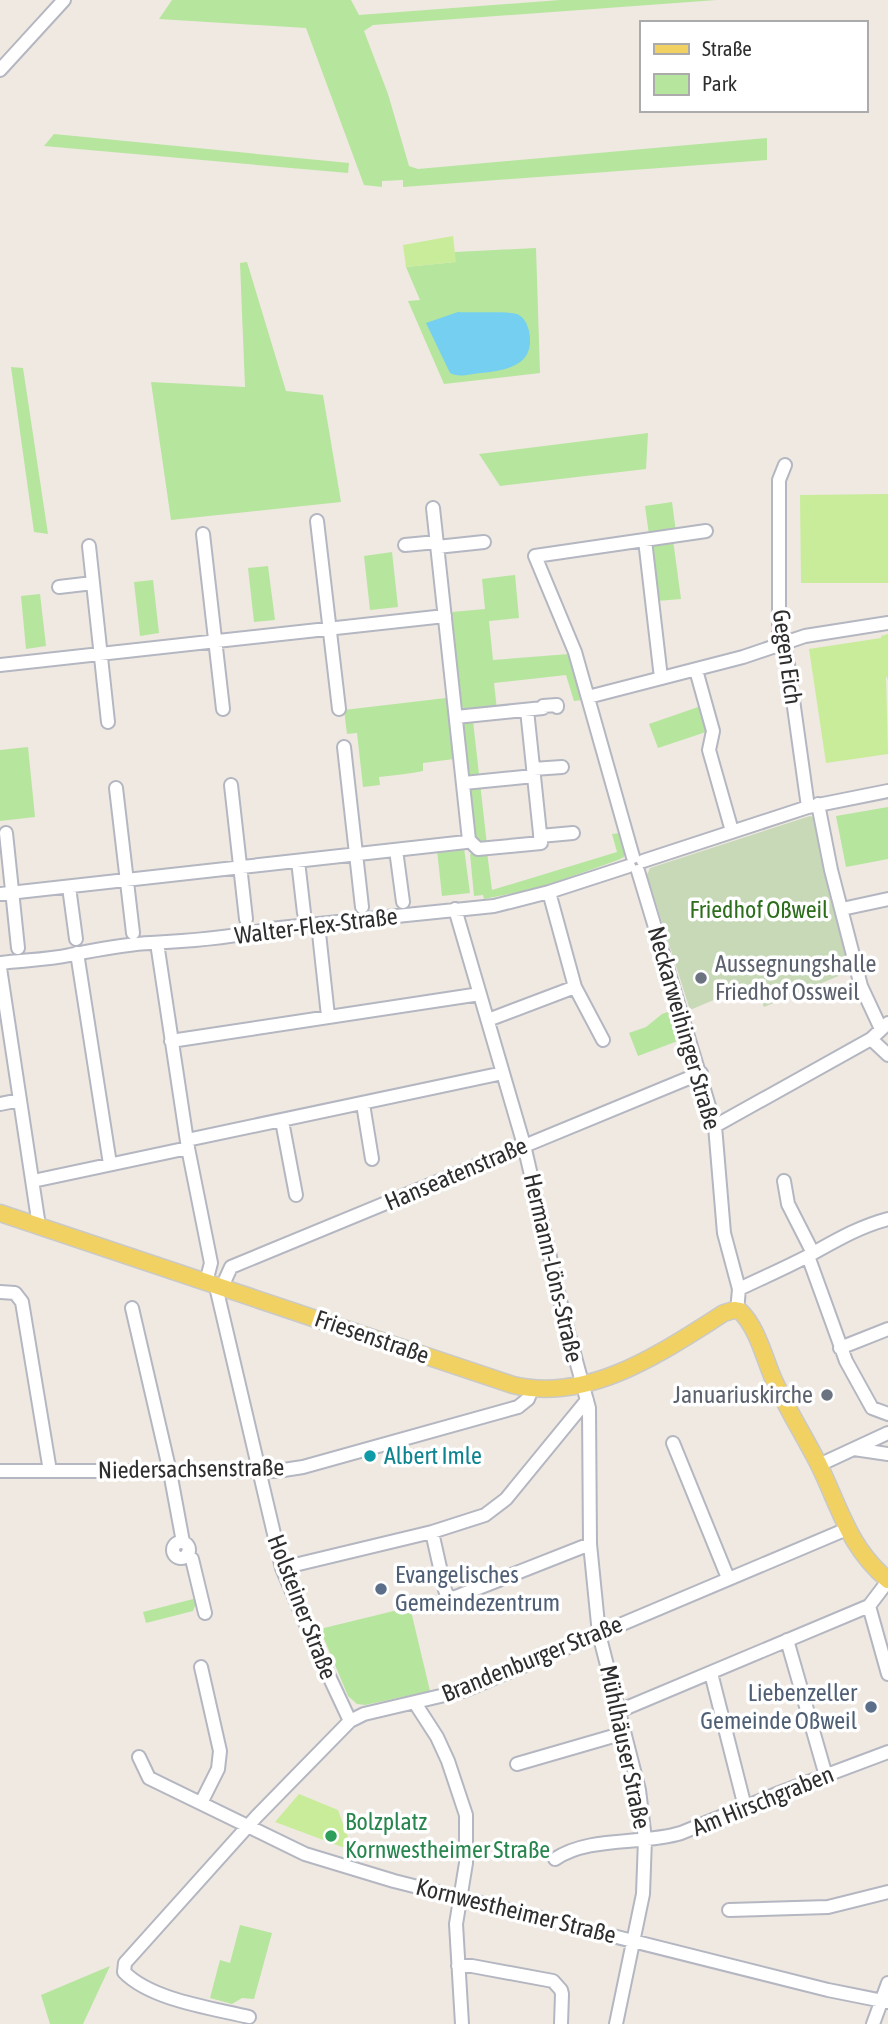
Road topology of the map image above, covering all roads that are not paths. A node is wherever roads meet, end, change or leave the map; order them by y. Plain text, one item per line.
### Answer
1 (64, 0) edge
2 (0, 69) edge
3 (785, 465) dead end
4 (433, 508) dead end
5 (317, 521) dead end
6 (706, 531) dead end
7 (203, 534) dead end
8 (645, 540) junction
9 (484, 542) dead end
10 (437, 544) junction
11 (405, 545) dead end
12 (89, 547) dead end
13 (93, 583) junction
14 (60, 587) dead end
15 (445, 616) junction
16 (888, 623) edge
17 (329, 628) junction
18 (215, 641) junction
19 (783, 645) junction
20 (100, 654) junction
21 (0, 665) edge
22 (696, 670) junction
23 (661, 678) junction
24 (588, 697) junction
25 (557, 707) dead end
26 (223, 709) dead end
27 (339, 709) dead end
28 (527, 710) junction
29 (456, 717) junction
30 (108, 722) dead end
31 (344, 747) dead end
32 (562, 767) dead end
33 (533, 773) junction
34 (464, 783) junction
35 (231, 785) dead end
36 (116, 788) dead end
37 (888, 791) edge
38 (813, 806) junction
39 (732, 831) junction
40 (6, 832) dead end
41 (573, 833) dead end
42 (540, 836) junction
43 (469, 840) junction
44 (396, 850) junction
45 (355, 854) junction
46 (298, 861) junction
47 (636, 864) junction
48 (241, 867) junction
49 (127, 880) junction
50 (69, 887) junction
51 (549, 892) junction
52 (6, 893) edge
53 (888, 899) edge
54 (403, 902) dead end
55 (362, 907) dead end
56 (455, 909) junction
57 (842, 909) junction
58 (304, 913) dead end
59 (246, 919) dead end
60 (318, 924) junction
61 (133, 933) dead end
62 (76, 939) dead end
63 (157, 943) junction
64 (18, 948) dead end
65 (78, 953) junction
66 (0, 965) edge
67 (575, 988) junction
68 (480, 994) junction
69 (328, 1016) junction
70 (488, 1020) junction
71 (884, 1026) edge
72 (871, 1039) junction
73 (603, 1040) dead end
74 (171, 1041) junction
75 (888, 1055) edge
76 (503, 1073) junction
77 (701, 1073) junction
78 (20, 1100) junction
79 (0, 1104) edge
80 (363, 1104) junction
81 (282, 1121) junction
82 (715, 1126) junction
83 (188, 1144) junction
84 (524, 1145) junction
85 (372, 1159) dead end
86 (110, 1164) junction
87 (33, 1181) junction
88 (784, 1181) dead end
89 (296, 1195) dead end
90 (0, 1213) edge
91 (888, 1219) edge
92 (39, 1226) junction
93 (811, 1254) junction
94 (215, 1285) junction
95 (739, 1289) junction
96 (0, 1292) edge
97 (132, 1308) dead end
98 (737, 1311) junction
99 (888, 1329) edge
100 (841, 1348) junction
101 (532, 1389) junction
102 (585, 1392) junction
103 (888, 1414) edge
104 (888, 1433) edge
105 (673, 1443) dead end
106 (853, 1449) junction
107 (888, 1454) edge
108 (819, 1465) junction
109 (0, 1471) edge
110 (50, 1471) junction
111 (170, 1472) junction
112 (258, 1472) junction
113 (846, 1529) junction
114 (432, 1532) junction
115 (590, 1544) junction
116 (282, 1567) junction
117 (728, 1578) junction
118 (888, 1581) edge
119 (869, 1606) junction
120 (205, 1612) dead end
121 (599, 1634) junction
122 (787, 1640) junction
123 (201, 1667) dead end
124 (710, 1673) junction
125 (888, 1674) edge
126 (415, 1703) junction
127 (619, 1711) junction
128 (350, 1721) junction
129 (624, 1732) junction
130 (888, 1752) edge
131 (139, 1757) dead end
132 (517, 1764) dead end
133 (826, 1776) junction
134 (201, 1803) junction
135 (745, 1807) junction
136 (248, 1826) junction
137 (645, 1839) junction
138 (555, 1859) dead end
139 (888, 1892) edge
140 (461, 1897) junction
141 (729, 1910) dead end
142 (633, 1940) junction
143 (458, 1966) junction
144 (888, 1983) edge
145 (885, 2002) edge
146 (249, 2017) dead end
147 (462, 2024) edge
148 (562, 2024) edge
149 (616, 2024) edge
150 (873, 2024) edge

1 - 2 street
3 - 19 street, Gegen Eich
4 - 10 street
5 - 17 street
6 - 8 street
7 - 18 street
8 - 23 street
8 - 24 street, Neckarweihinger Straße
9 - 10 street
10 - 11 street
10 - 15 street
12 - 13 street
13 - 14 street
13 - 20 street
15 - 17 street
15 - 29 street
16 - 19 street
17 - 18 street
17 - 27 street
18 - 20 street
18 - 26 street
19 - 22 street
19 - 38 street, Gegen Eich
20 - 21 street
20 - 30 street
22 - 23 street
22 - 39 street
23 - 24 street
24 - 47 street, Neckarweihinger Straße
25 - 28 street
28 - 29 street
28 - 33 street
29 - 34 street
31 - 45 street
32 - 33 street
33 - 34 street
33 - 42 street
34 - 43 street
35 - 48 street
36 - 49 street
37 - 38 street, Walter-Flex-Straße
38 - 39 street, Walter-Flex-Straße
38 - 57 street, Gegen Eich
39 - 47 street, Walter-Flex-Straße
40 - 52 street
41 - 42 street
42 - 43 street
43 - 44 street
44 - 45 street
44 - 54 street
45 - 46 street
45 - 55 street
46 - 48 street
46 - 58 street
47 - 51 street, Walter-Flex-Straße
47 - 77 street, Neckarweihinger Straße
48 - 49 street
48 - 59 street
49 - 50 street
49 - 61 street
50 - 52 street
50 - 62 street
51 - 56 street, Walter-Flex-Straße
51 - 67 street
52 - 64 street
53 - 57 street
56 - 60 street, Walter-Flex-Straße
56 - 68 street, Hermann-Löns-Straße
57 - 71 street, Gegen Eich
60 - 63 street, Walter-Flex-Straße
60 - 69 street
63 - 65 street, Walter-Flex-Straße
63 - 74 street, Holsteiner Straße
65 - 66 street, Walter-Flex-Straße
65 - 86 street
66 - 78 street
67 - 70 street
67 - 73 street
68 - 69 street
68 - 70 street, Hermann-Löns-Straße
69 - 74 street
70 - 76 street, Hermann-Löns-Straße
71 - 72 street
72 - 75 street
72 - 82 street
74 - 83 street, Holsteiner Straße
76 - 80 street
76 - 84 street, Hermann-Löns-Straße
77 - 82 street, Neckarweihinger Straße
77 - 84 street, Hanseatenstraße
78 - 79 street
78 - 87 street
80 - 81 street
80 - 85 street
81 - 83 street
81 - 89 street
82 - 95 street, Neckarweihinger Straße
83 - 86 street
83 - 94 street, Holsteiner Straße
84 - 94 street, Hanseatenstraße
84 - 102 street, Hermann-Löns-Straße
86 - 87 street
87 - 92 street
88 - 93 street
90 - 92 main road, Friesenstraße
91 - 93 street
92 - 94 main road, Friesenstraße
93 - 95 street
93 - 100 street
94 - 101 main road, Friesenstraße
94 - 112 street, Holsteiner Straße
95 - 98 street, Neckarweihinger Straße
96 - 110 street
97 - 111 street
98 - 102 main road, Friesenstraße
98 - 108 main road
99 - 100 street
100 - 103 street
101 - 102 main road, Friesenstraße
101 - 112 street, Niedersachsenstraße
102 - 114 street
102 - 115 street, Mühlhäuser Straße
104 - 106 street
105 - 117 street
106 - 107 street
106 - 108 street
108 - 113 main road
109 - 110 street, Niedersachsenstraße
110 - 111 street, Niedersachsenstraße
111 - 112 street, Niedersachsenstraße
111 - 120 street
112 - 116 street, Holsteiner Straße
113 - 117 street, Brandenburger Straße
113 - 118 main road
114 - 115 street
114 - 116 street
115 - 121 street, Mühlhäuser Straße
116 - 128 street, Holsteiner Straße
117 - 121 street, Brandenburger Straße
118 - 119 street
119 - 122 street
119 - 125 street
121 - 126 street, Brandenburger Straße
121 - 127 street, Mühlhäuser Straße
122 - 124 street
122 - 133 street
123 - 134 street
124 - 127 street
124 - 135 street
126 - 128 street, Brandenburger Straße
126 - 140 street
127 - 129 street, Mühlhäuser Straße
128 - 136 street, Brandenburger Straße
129 - 132 street
129 - 137 street, Mühlhäuser Straße
130 - 133 street, Am Hirschgraben
131 - 134 street, Kornwestheimer Straße
133 - 135 street, Am Hirschgraben
134 - 136 street, Kornwestheimer Straße
135 - 137 street, Am Hirschgraben
136 - 140 street, Kornwestheimer Straße
136 - 146 street, Brandenburger Straße
137 - 138 street, Am Hirschgraben
137 - 142 street, Mühlhäuser Straße
139 - 141 street
140 - 142 street, Kornwestheimer Straße
140 - 143 street
142 - 145 street, Kornwestheimer Straße
142 - 149 street, Mühlhäuser Straße
143 - 147 street
143 - 148 street
144 - 145 street
145 - 150 street

